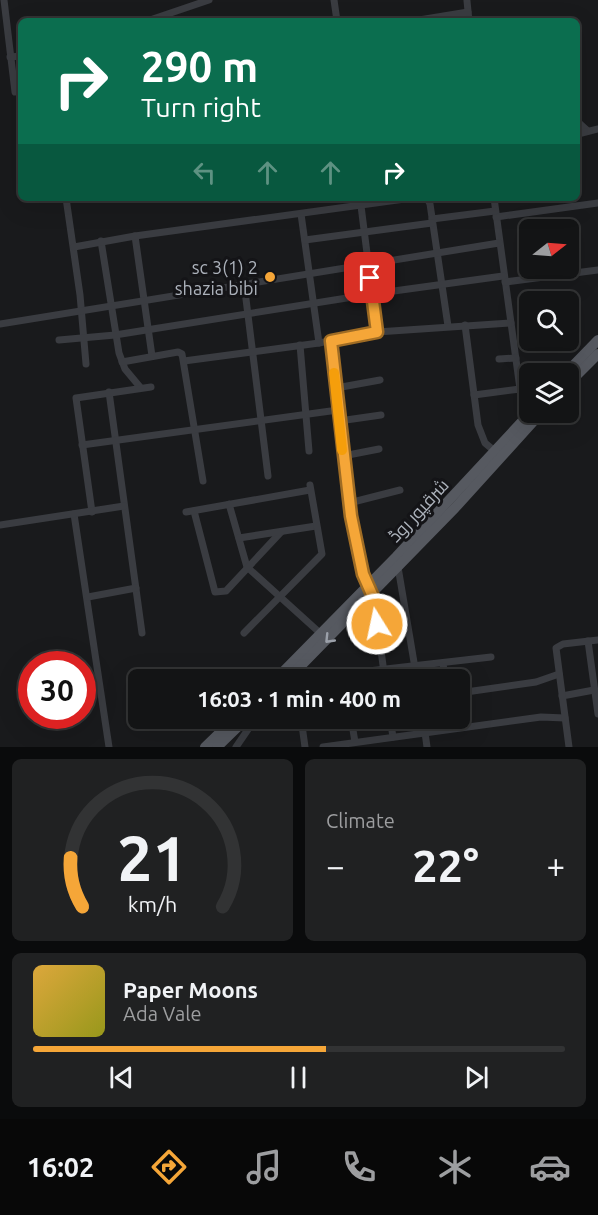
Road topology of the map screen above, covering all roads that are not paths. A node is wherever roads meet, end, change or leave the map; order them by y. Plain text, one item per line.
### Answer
1 (3, 0) edge
2 (209, 0) edge
3 (334, 0) edge
4 (467, 2) dead end
5 (468, 12) junction
6 (156, 18) edge
7 (337, 18) edge
8 (431, 18) edge
9 (469, 18) edge
10 (18, 56) edge
11 (10, 57) junction
12 (15, 92) dead end
13 (580, 124) edge
14 (598, 129) edge
15 (588, 131) junction
16 (580, 133) edge
17 (66, 201) edge
18 (428, 201) edge
19 (494, 201) edge
20 (360, 202) edge
21 (598, 203) edge
22 (302, 214) junction
23 (496, 214) junction
24 (432, 221) junction
25 (364, 232) junction
26 (135, 236) junction
27 (305, 240) junction
28 (101, 241) junction
29 (500, 243) junction
30 (74, 246) junction
31 (437, 252) junction
32 (368, 263) junction
33 (598, 270) edge
34 (309, 274) junction
35 (504, 279) junction
36 (244, 284) junction
37 (442, 285) junction
38 (372, 294) junction
39 (144, 299) junction
40 (314, 303) junction
41 (111, 305) junction
42 (81, 312) junction
43 (248, 314) junction
44 (512, 323) junction
45 (0, 324) edge
46 (465, 325) junction
47 (448, 326) junction
48 (149, 329) junction
49 (377, 332) junction
50 (115, 335) junction
51 (83, 339) junction
52 (58, 340) dead end
53 (598, 340) edge
54 (331, 341) junction
55 (319, 343) junction
56 (300, 345) junction
57 (254, 352) junction
58 (598, 354) edge
59 (152, 356) junction
60 (516, 358) junction
61 (499, 359) dead end
62 (184, 361) junction
63 (122, 362) junction
64 (576, 363) edge
65 (86, 364) dead end
66 (579, 373) edge
67 (380, 380) dead end
68 (519, 381) edge
69 (140, 387) junction
70 (151, 387) dead end
71 (336, 388) junction
72 (519, 389) edge
73 (109, 392) junction
74 (474, 395) junction
75 (338, 410) junction
76 (306, 414) junction
77 (381, 415) dead end
78 (263, 420) junction
79 (339, 421) junction
80 (523, 423) edge
81 (531, 423) edge
82 (193, 429) junction
83 (115, 439) junction
84 (82, 445) junction
85 (379, 449) dead end
86 (309, 451) dead end
87 (499, 454) junction
88 (343, 456) junction
89 (268, 476) dead end
90 (203, 481) dead end
91 (400, 490) dead end
92 (349, 503) junction
93 (229, 504) junction
94 (124, 506) junction
95 (92, 512) junction
96 (74, 514) junction
97 (0, 525) edge
98 (316, 526) junction
99 (281, 532) junction
100 (239, 538) junction
101 (247, 567) junction
102 (398, 567) junction
103 (136, 588) junction
104 (370, 590) junction
105 (88, 597) junction
106 (281, 598) junction
107 (142, 633) dead end
108 (244, 633) dead end
109 (320, 633) junction
110 (598, 640) edge
111 (588, 641) junction
112 (491, 657) dead end
113 (443, 663) junction
114 (416, 667) junction
115 (286, 669) edge
116 (298, 669) edge
117 (383, 669) edge
118 (408, 669) edge
119 (444, 669) edge
120 (559, 674) junction
121 (594, 690) junction
122 (470, 691) edge
123 (562, 696) junction
124 (598, 714) edge
125 (565, 718) junction
126 (470, 726) edge
127 (224, 729) edge
128 (236, 729) edge
129 (247, 729) edge
130 (303, 729) edge
131 (353, 729) edge
132 (392, 729) edge
133 (424, 729) edge
134 (446, 729) edge
135 (424, 732) junction
136 (393, 736) junction
137 (355, 742) junction
138 (109, 747) edge
139 (205, 747) edge
140 (217, 747) edge
141 (236, 747) edge
142 (305, 747) edge
143 (323, 747) edge
144 (427, 747) edge
145 (569, 747) edge

1 - 11 street
2 - 6 street
3 - 7 street
4 - 5 street
5 - 8 street
5 - 9 street
10 - 11 street
11 - 12 street
13 - 15 street
14 - 15 street
15 - 16 street
17 - 30 street
18 - 24 street
19 - 23 street
20 - 22 street
20 - 25 street
21 - 23 street
22 - 26 street
22 - 27 street
23 - 24 street
23 - 29 street
24 - 25 street
24 - 31 street
25 - 27 street
25 - 32 street
26 - 28 street
26 - 39 street
27 - 34 street
28 - 30 street
28 - 41 street
29 - 31 street
29 - 35 street
30 - 42 street
31 - 32 street
31 - 37 street
32 - 34 street
32 - 38 street
33 - 35 street
34 - 36 street
34 - 40 street
35 - 37 street
35 - 44 street
36 - 39 street
36 - 43 street
37 - 38 street
37 - 47 street
38 - 40 street
38 - 49 street
39 - 41 street
39 - 48 street
40 - 43 street
40 - 55 street
41 - 42 street
41 - 50 street
42 - 45 street
42 - 51 street
43 - 48 street
43 - 57 street
44 - 46 street
44 - 60 street
46 - 47 street
46 - 74 street
47 - 49 street
48 - 50 street
48 - 59 street
49 - 54 street
50 - 51 street
50 - 63 street
51 - 52 street
51 - 65 street
53 - 64 main road
54 - 55 street
54 - 71 street
55 - 56 street
56 - 57 street
56 - 76 street
57 - 62 street
57 - 78 street
58 - 66 main road
59 - 62 street
59 - 63 street
60 - 61 street
60 - 68 street
62 - 82 street
63 - 69 street
67 - 71 street
69 - 70 street
69 - 73 street
71 - 75 street
72 - 74 street
73 - 83 street
73 - 84 street
74 - 87 street
75 - 76 street
75 - 79 street
76 - 78 street
76 - 86 street
77 - 79 street
78 - 82 street
78 - 89 street
79 - 88 street
80 - 87 main road, شرقپور روڈ
81 - 87 main road, شرقپور روڈ
82 - 83 street
82 - 90 street
83 - 84 street
83 - 94 street
84 - 95 street
85 - 88 street
87 - 102 main road, شرقپور روڈ
87 - 104 main road, شرقپور روڈ
88 - 92 street
91 - 92 street
92 - 104 street
93 - 98 street
93 - 100 street
93 - 101 street
94 - 95 street
94 - 103 street
95 - 96 street
96 - 97 street
96 - 105 street
98 - 99 street
98 - 106 street
99 - 100 street
99 - 101 street
100 - 101 street
101 - 106 street
102 - 104 main road, شرقپور روڈ
102 - 114 street
103 - 105 street
103 - 107 street
104 - 109 main road, شرقپور روڈ
104 -> 116 main road, شرقپور روڈ
104 - 117 street
105 - 138 street
106 - 108 street
106 - 109 street
109 - 115 main road, شرقپور روڈ
110 - 111 street
111 - 120 street
111 - 121 street
112 - 113 street
113 - 114 street
113 - 119 street
114 - 118 street
120 - 122 street
120 - 123 street
121 - 123 street
121 - 124 street
123 - 125 street
125 - 126 street
125 - 145 street
127 - 139 main road
128 - 140 main road
129 - 141 street
130 - 142 street
131 - 137 street
132 - 136 street
133 - 135 street
134 - 135 street
135 - 136 street
135 - 144 street
136 - 137 street
137 - 143 street

